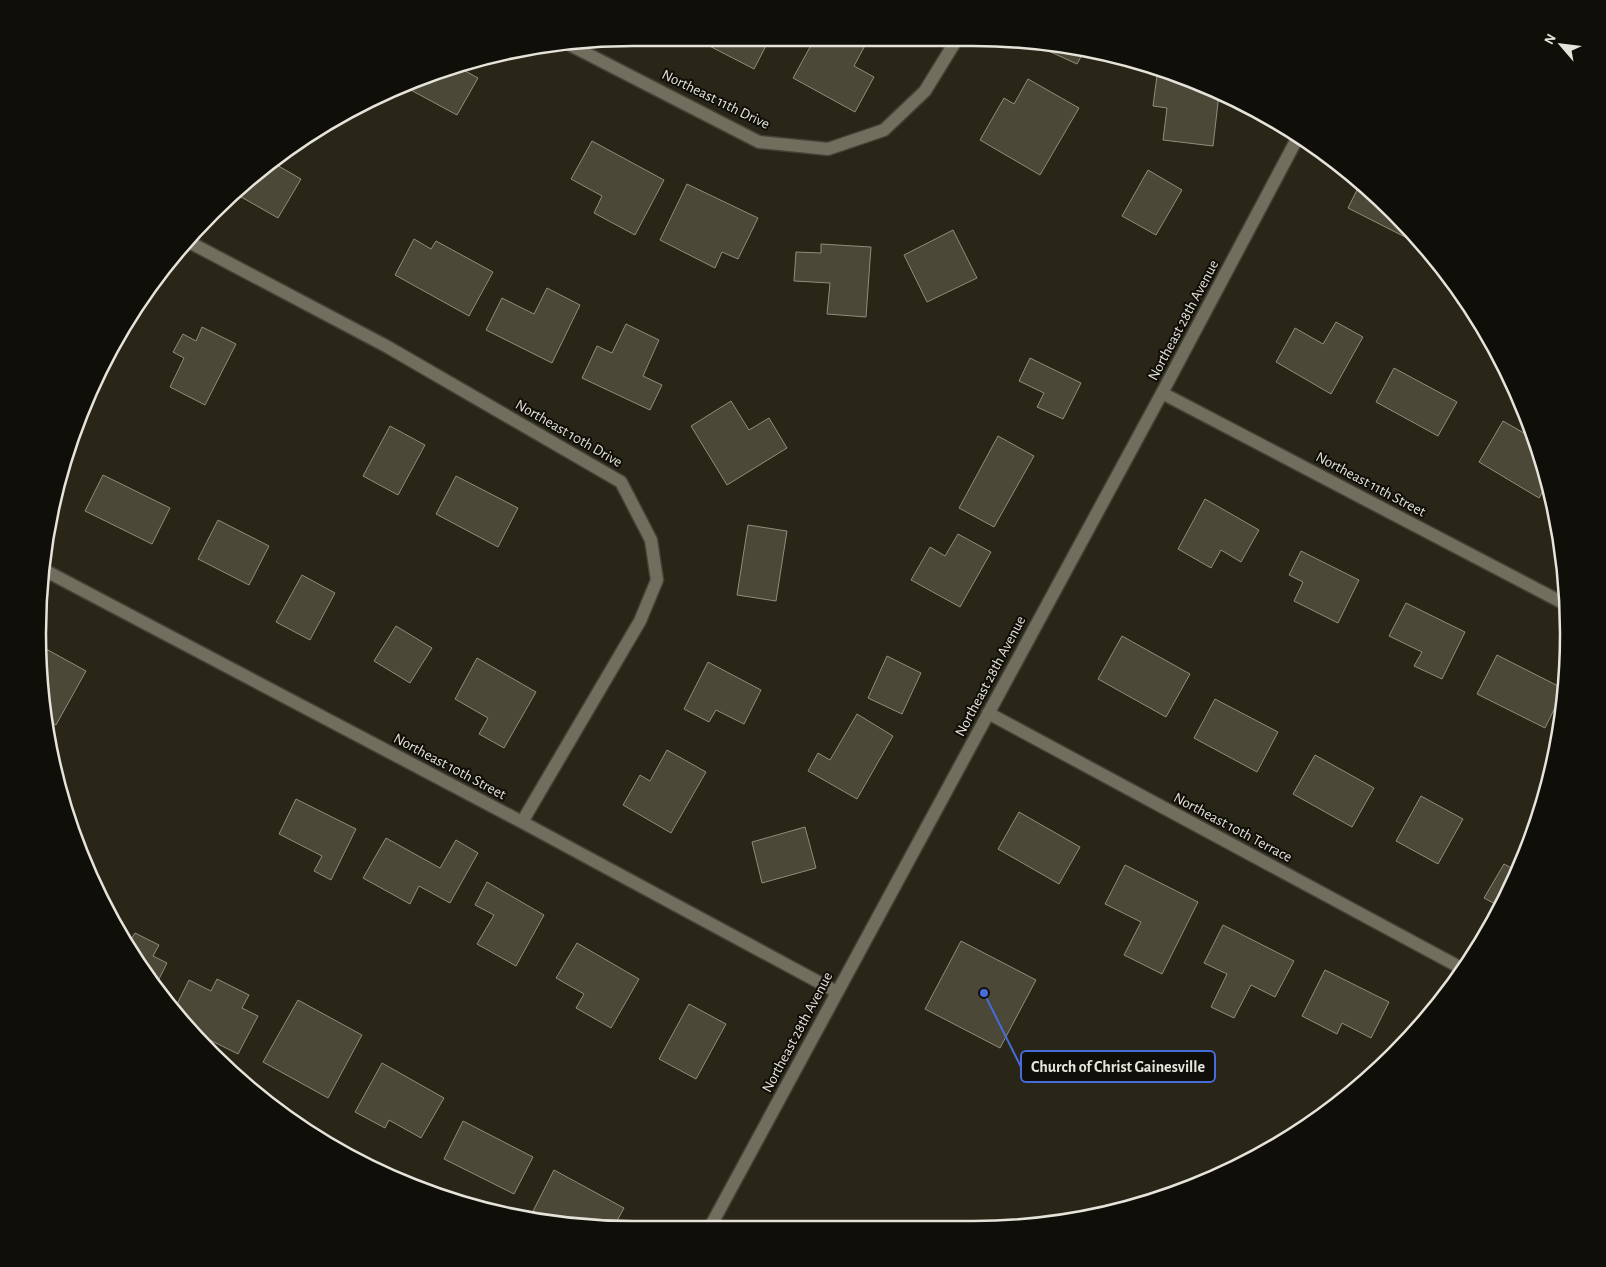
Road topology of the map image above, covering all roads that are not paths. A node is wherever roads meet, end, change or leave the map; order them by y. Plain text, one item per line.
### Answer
1 (953, 46) edge
2 (578, 49) edge
3 (1295, 143) edge
4 (194, 244) edge
5 (1162, 393) junction
6 (50, 573) edge
7 (1558, 600) edge
8 (988, 713) junction
9 (522, 822) junction
10 (1457, 965) edge
11 (837, 992) junction
12 (713, 1221) edge

1 - 2 street, Northeast 11th Drive
3 - 5 street, Northeast 28th Avenue
4 - 9 street, Northeast 10th Drive
5 - 7 street, Northeast 11th Street
5 - 8 street, Northeast 28th Avenue
6 - 9 street, Northeast 10th Street
8 - 10 street, Northeast 10th Terrace
8 - 11 street, Northeast 28th Avenue
9 - 11 street, Northeast 10th Street
11 - 12 street, Northeast 28th Avenue

